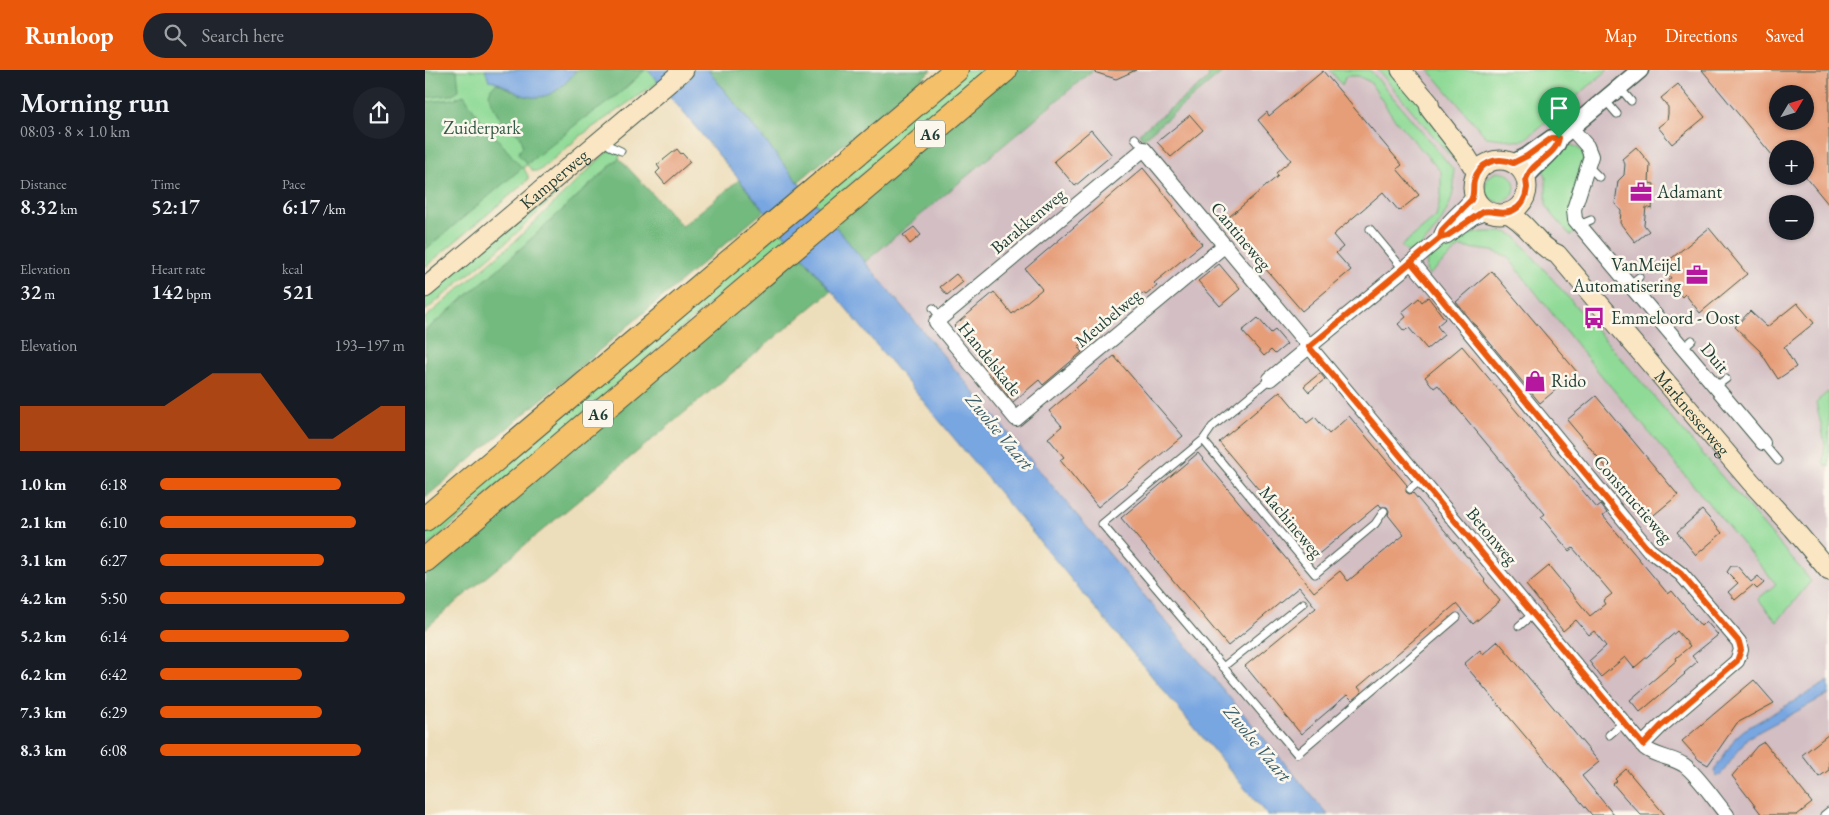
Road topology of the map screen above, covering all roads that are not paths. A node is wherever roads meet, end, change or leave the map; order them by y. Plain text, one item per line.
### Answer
1 (684, 70) edge
2 (956, 70) edge
3 (1005, 70) edge
4 (1401, 70) edge
5 (1641, 70) edge
6 (1619, 87) junction
7 (1605, 100) junction
8 (1631, 102) dead end
9 (1429, 103) junction
10 (1617, 114) dead end
11 (1565, 133) junction
12 (603, 138) junction
13 (1140, 143) joint
14 (621, 151) dead end
15 (1492, 161) junction
16 (1513, 163) junction
17 (1477, 173) junction
18 (1526, 178) junction
19 (1475, 194) junction
20 (1524, 198) junction
21 (1488, 210) junction
22 (1507, 213) junction
23 (1370, 229) dead end
24 (1440, 238) junction
25 (1225, 245) junction
26 (1557, 254) junction
27 (1407, 265) junction
28 (425, 288) edge
29 (937, 316) joint
30 (1309, 347) junction
31 (1270, 379) joint
32 (1016, 419) joint
33 (1203, 440) junction
34 (1763, 443) joint
35 (1778, 460) dead end
36 (1421, 480) junction
37 (1410, 489) dead end
38 (1384, 511) dead end
39 (425, 519) edge
40 (425, 560) edge
41 (1829, 571) edge
42 (1303, 603) dead end
43 (1533, 614) junction
44 (1457, 617) dead end
45 (1519, 626) dead end
46 (1223, 667) junction
47 (1624, 722) junction
48 (1609, 734) dead end
49 (1645, 747) junction
50 (1829, 811) edge
51 (1727, 815) edge
52 (1824, 815) edge

1 - 12 main road, Kamperweg
2 - 39 highway, A6
3 - 40 highway, A6
4 - 9 main road
5 - 6 street
6 - 7 street
6 - 8 lane
7 - 10 lane
7 - 11 street
9 - 15 main road
9 - 17 main road
11 - 16 street
11 - 18 street
11 - 34 street, Duit
12 - 14 lane
12 - 28 main road, Kamperweg
13 - 25 street, Cantineweg
13 - 29 street, Barakkenweg
15 - 16 main road
15 - 17 main road
16 - 18 main road
17 - 19 main road
18 - 20 main road
19 - 21 main road
19 - 24 street
20 - 22 main road
20 - 26 main road, Marknesserweg
21 - 22 main road
21 - 24 street
22 - 26 main road, Marknesserweg
23 - 27 lane
24 - 27 street
25 - 30 street, Cantineweg
25 - 32 street, Meubelweg
26 - 41 main road, Marknesserweg
27 - 30 street
27 - 49 street, Constructieweg
29 - 32 street, Handelskade
30 - 31 street
30 - 36 street, Betonweg
31 - 33 lane
33 - 38 lane, Machineweg
33 - 46 lane
34 - 35 lane, Duit
36 - 37 lane
36 - 43 street, Betonweg
42 - 46 lane
43 - 45 lane
43 - 47 street, Betonweg
44 - 46 lane
47 - 48 lane
47 - 49 street, Betonweg
49 - 51 street
50 - 52 lane

